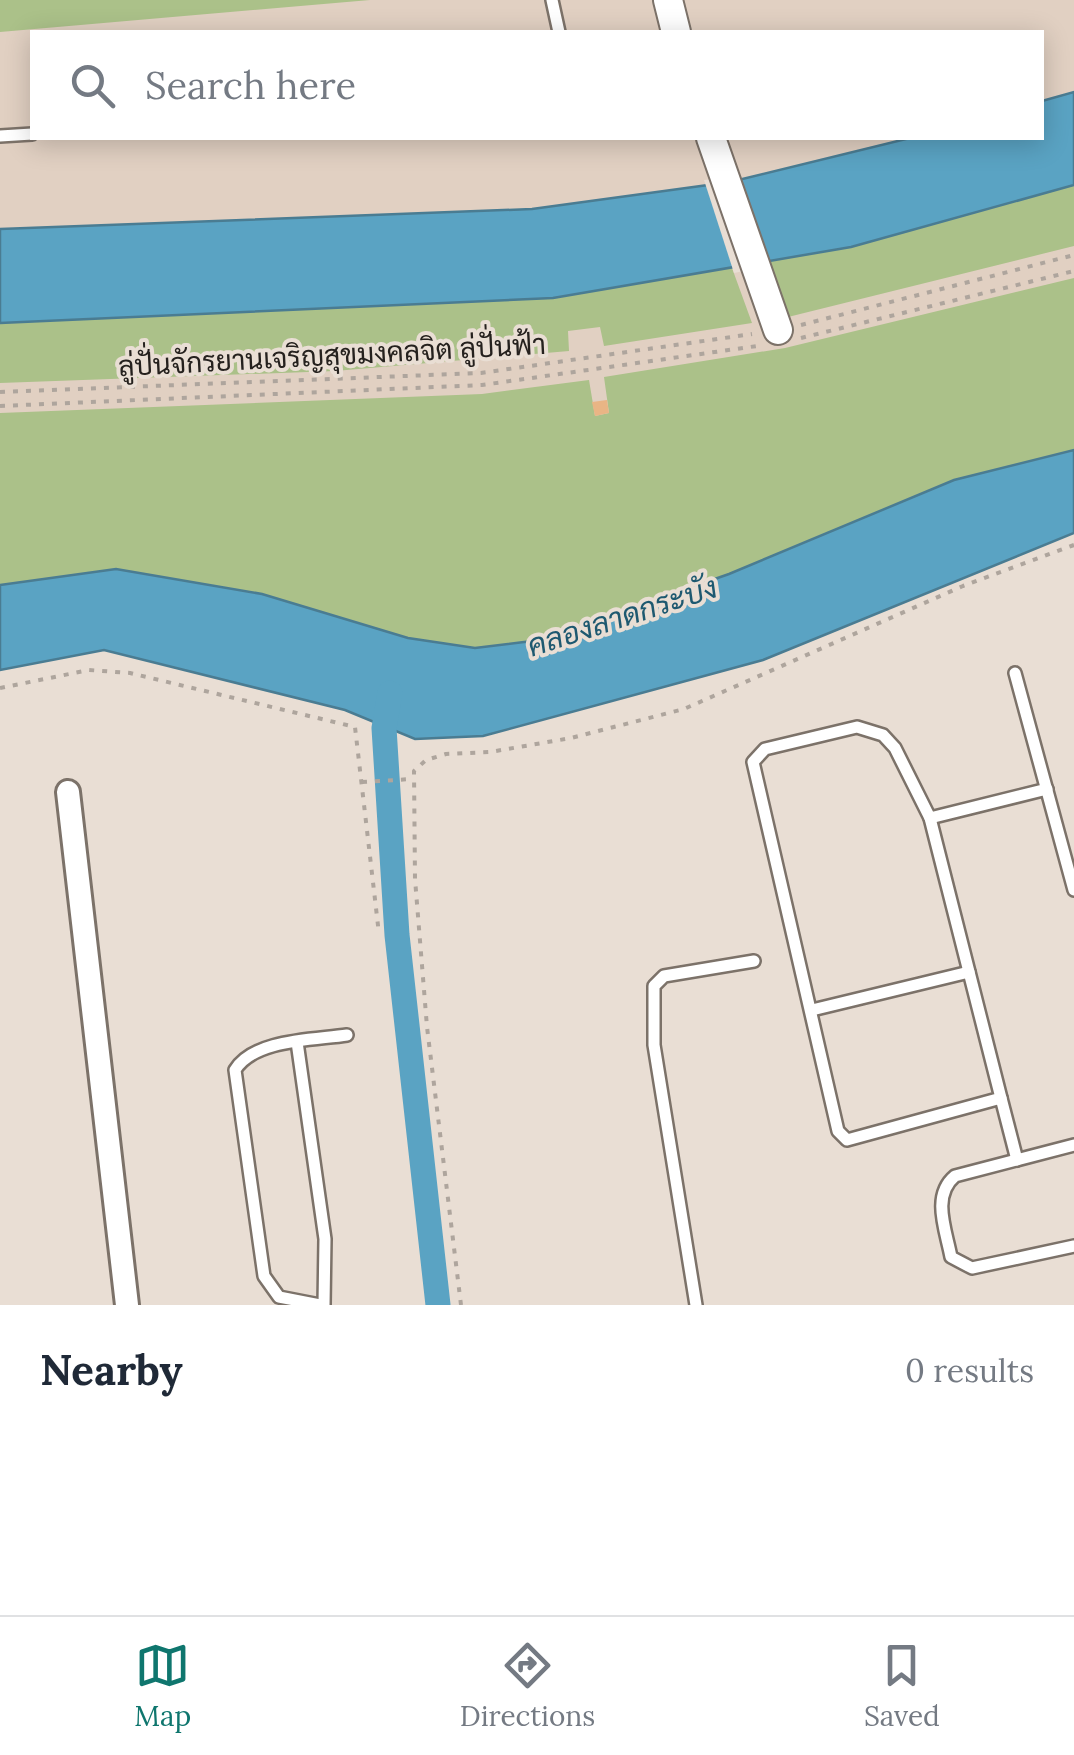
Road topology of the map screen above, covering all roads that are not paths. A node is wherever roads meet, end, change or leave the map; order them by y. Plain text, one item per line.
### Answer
1 (552, 0) edge
2 (668, 0) edge
3 (558, 30) edge
4 (676, 30) edge
5 (30, 134) edge
6 (0, 136) edge
7 (715, 151) edge
8 (781, 338) road end
9 (1014, 673) dead end
10 (1047, 789) junction
11 (68, 792) dead end
12 (930, 818) junction
13 (1074, 890) edge
14 (754, 960) dead end
15 (969, 972) junction
16 (812, 1010) junction
17 (347, 1035) dead end
18 (297, 1042) junction
19 (1001, 1098) junction
20 (1074, 1145) edge
21 (1017, 1160) junction
22 (1074, 1246) edge
23 (126, 1305) edge
24 (322, 1305) edge
25 (696, 1305) edge

1 - 3 lane
2 - 4 street
5 - 6 lane
7 - 8 street
9 - 10 lane
10 - 12 lane
10 - 13 lane
11 - 23 street
12 - 15 lane
12 - 16 lane
14 - 25 lane
15 - 16 lane
15 - 19 lane
16 - 19 lane
17 - 18 lane
18 - 24 lane
18 - 24 lane
19 - 21 lane
20 - 21 lane
21 - 22 lane

